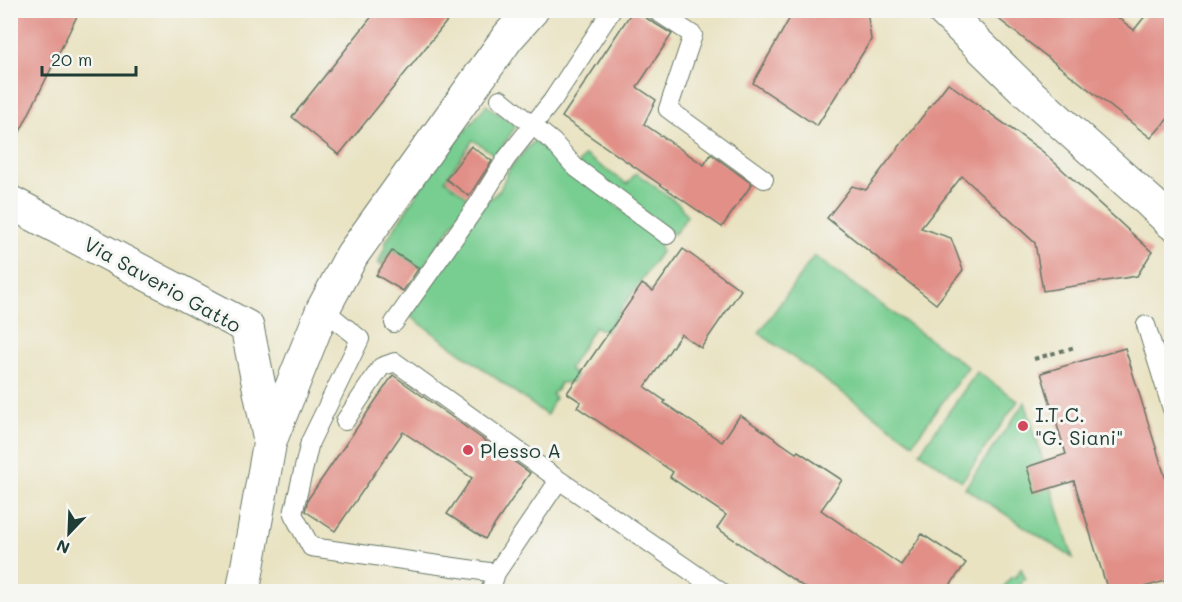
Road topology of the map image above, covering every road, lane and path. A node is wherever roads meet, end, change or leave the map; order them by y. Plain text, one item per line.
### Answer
1 (532, 10) edge
2 (612, 10) edge
3 (655, 10) edge
4 (943, 10) edge
5 (951, 10) edge
6 (500, 99) dead end
7 (533, 124) junction
8 (764, 179) dead end
9 (10, 202) edge
10 (1172, 213) edge
11 (1172, 223) edge
12 (667, 235) dead end
13 (323, 309) junction
14 (394, 324) dead end
15 (1146, 325) dead end
16 (1075, 347) dead end
17 (1034, 359) dead end
18 (1172, 409) edge
19 (345, 421) dead end
20 (270, 441) junction
21 (559, 480) junction
22 (496, 573) junction
23 (243, 591) edge
24 (490, 591) edge
25 (721, 591) edge

1 - 13 street
2 - 7 lane
3 - 8 lane
4 - 11 street
5 - 10 street
6 - 7 lane
7 - 12 lane
7 - 14 lane
9 - 20 street, Via Saverio Gatto
13 - 20 street
13 - 22 lane
15 - 18 lane
16 - 17 path
19 - 21 lane
20 - 23 street
21 - 22 lane
21 - 25 lane
22 - 24 lane

